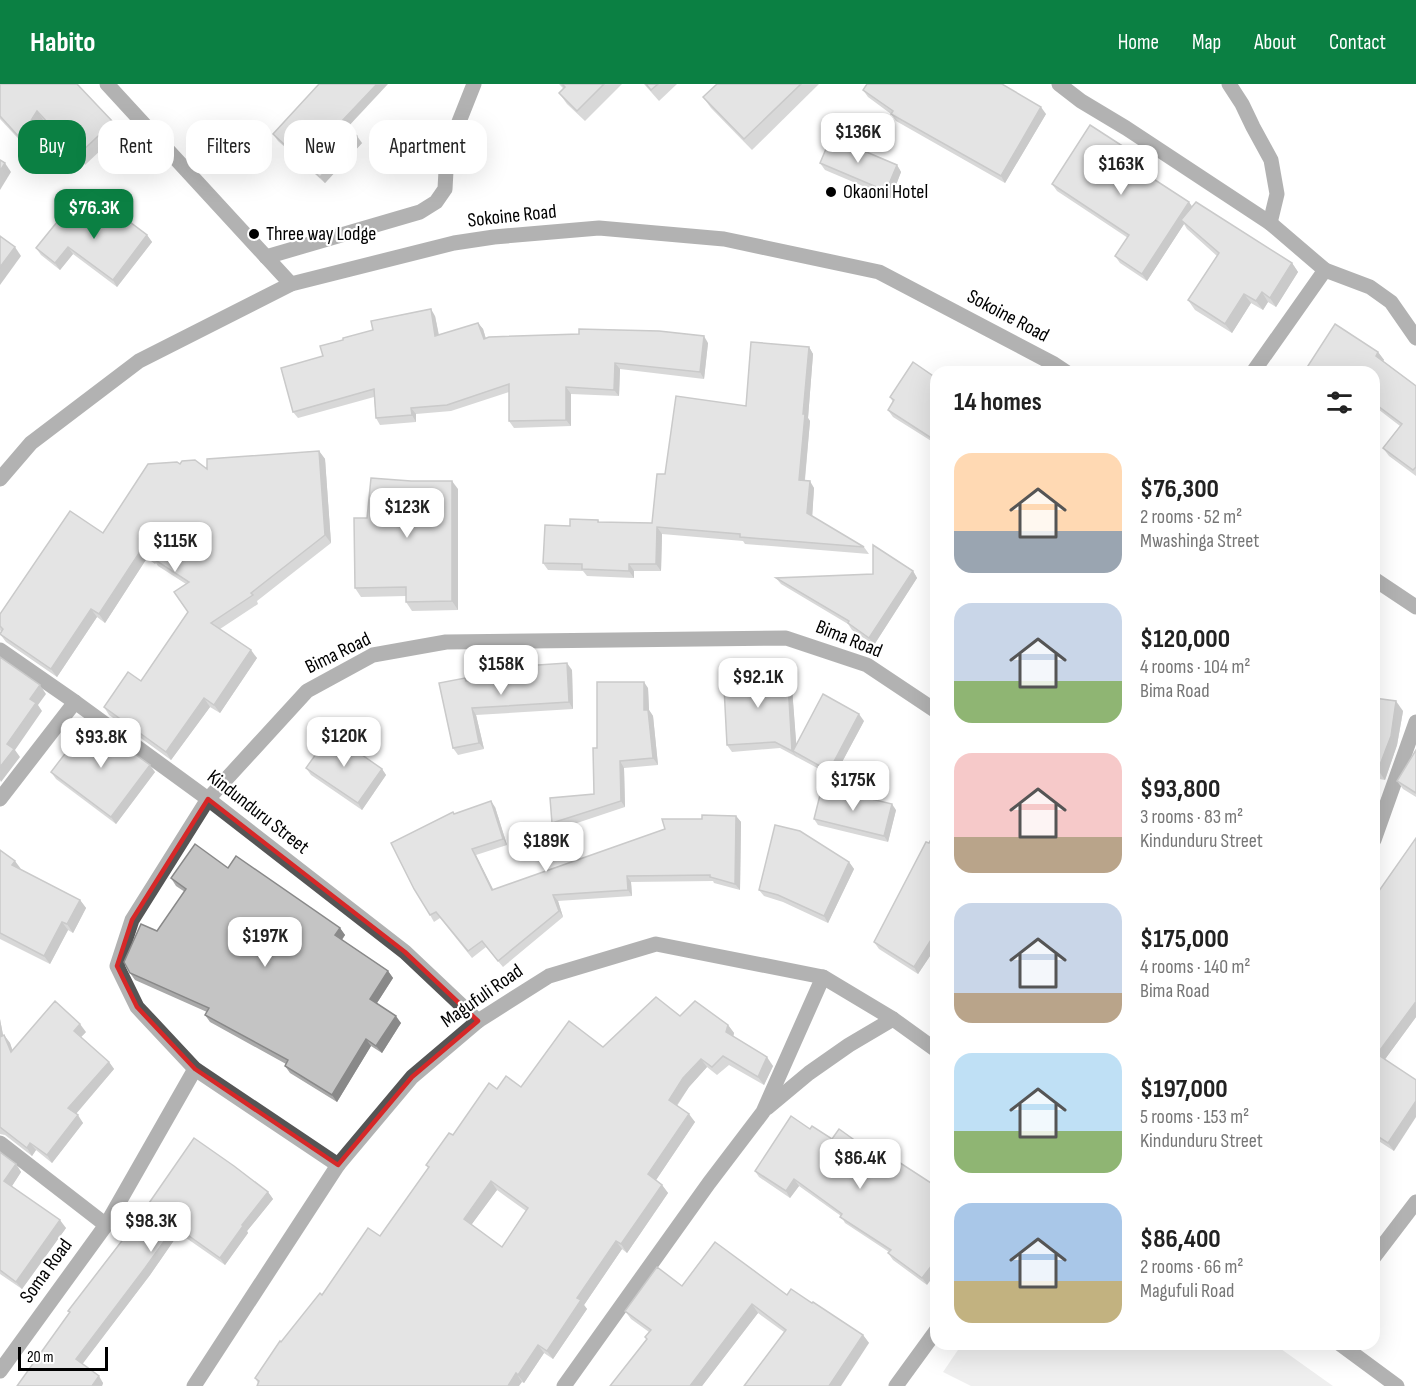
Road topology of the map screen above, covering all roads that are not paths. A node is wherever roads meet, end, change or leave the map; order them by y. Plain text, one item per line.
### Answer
1 (107, 84) edge
2 (474, 84) edge
3 (1059, 84) edge
4 (1229, 84) edge
5 (1270, 223) junction
6 (266, 257) junction
7 (1325, 270) junction
8 (291, 284) junction
9 (1416, 338) edge
10 (1057, 366) edge
11 (1257, 366) edge
12 (0, 479) edge
13 (1380, 583) edge
14 (1416, 607) edge
15 (0, 650) edge
16 (75, 702) junction
17 (930, 707) edge
18 (1416, 722) edge
19 (0, 799) edge
20 (208, 799) junction
21 (1380, 823) edge
22 (823, 977) junction
23 (892, 1019) junction
24 (478, 1021) junction
25 (930, 1045) edge
26 (195, 1069) junction
27 (763, 1112) junction
28 (0, 1143) edge
29 (338, 1165) junction
30 (1416, 1202) edge
31 (106, 1225) junction
32 (1380, 1249) edge
33 (930, 1339) edge
34 (1348, 1350) edge
35 (0, 1371) edge
36 (194, 1386) edge
37 (564, 1386) edge
38 (896, 1386) edge
39 (1397, 1386) edge

1 - 6 street
2 - 6 street
3 - 5 street
4 - 5 street
5 - 7 street
6 - 8 street
7 - 9 street
7 - 11 street
8 - 10 street, Sokoine Road
8 - 12 street, Sokoine Road
13 - 14 street
15 - 16 street, Kindunduru Street
16 - 19 street
16 - 20 street, Kindunduru Street
17 - 20 street, Bima Road
18 - 21 street
20 - 24 street, Kindunduru Street
20 - 26 street, Bima Road
22 - 23 street, Magufuli Road
22 - 24 street, Magufuli Road
22 - 27 street
23 - 25 street, Magufuli Road
23 - 27 street
24 - 29 street, Magufuli Road
26 - 29 street, Bima Road
26 - 31 street, Soma Road
27 - 37 street
28 - 31 street
29 - 36 street, Magufuli Road
30 - 32 street
31 - 35 street, Soma Road
33 - 38 street
34 - 39 street

